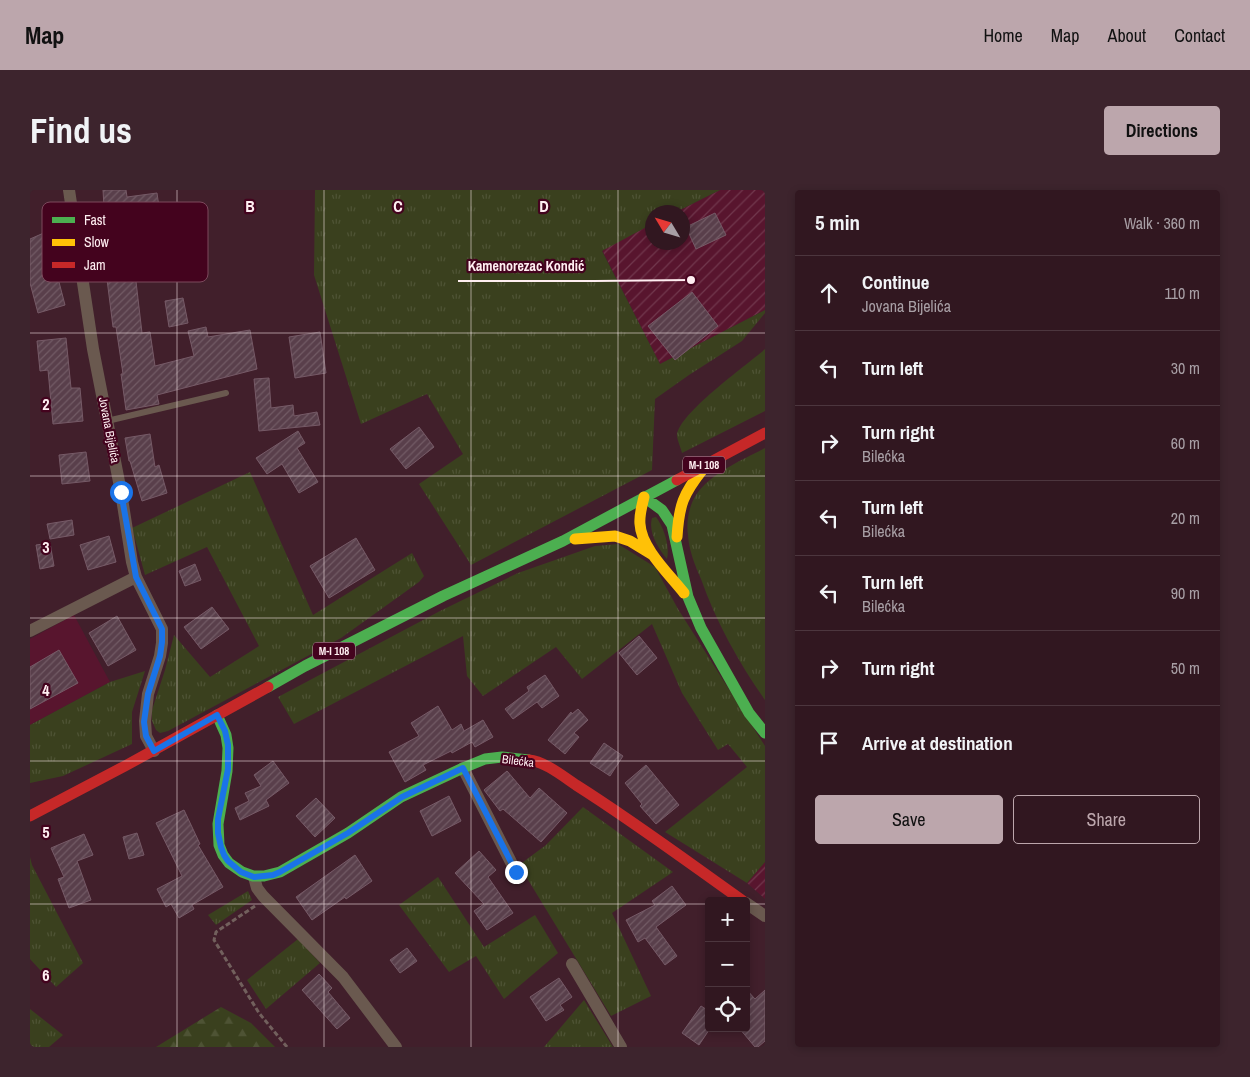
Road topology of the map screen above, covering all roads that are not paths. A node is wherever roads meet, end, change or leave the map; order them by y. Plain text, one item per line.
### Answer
1 (83, 282) edge
2 (226, 393) dead end
3 (107, 421) junction
4 (765, 433) edge
5 (710, 462) junction
6 (644, 497) junction
7 (563, 541) junction
8 (676, 542) junction
9 (653, 555) junction
10 (136, 577) junction
11 (688, 597) junction
12 (30, 631) edge
13 (217, 715) junction
14 (765, 733) edge
15 (154, 751) junction
16 (463, 768) junction
17 (32, 814) edge
18 (516, 872) dead end
19 (254, 877) junction
20 (737, 897) edge
21 (750, 906) edge
22 (765, 916) edge
23 (572, 964) dead end
24 (396, 1047) edge
25 (621, 1047) edge

1 - 3 street, Jovana Bijelića
2 - 3 lane
3 - 10 street, Jovana Bijelića
4 - 5 main road, M-I 108
5 - 6 main road, M-I 108
5 - 8 main road
6 - 7 main road, M-I 108
6 - 8 main road
6 - 9 main road
7 - 9 main road
7 - 13 main road, M-I 108
8 - 11 main road
9 - 11 main road
10 - 12 street
10 - 15 street, Jovana Bijelića
11 - 14 main road
13 - 15 main road, M-I 108
13 - 19 main road
15 - 17 main road, M-I 108
16 - 18 street
16 - 19 main road, Bilećka
16 - 20 main road, Bilećka
19 - 24 street
21 - 22 street
23 - 25 street

